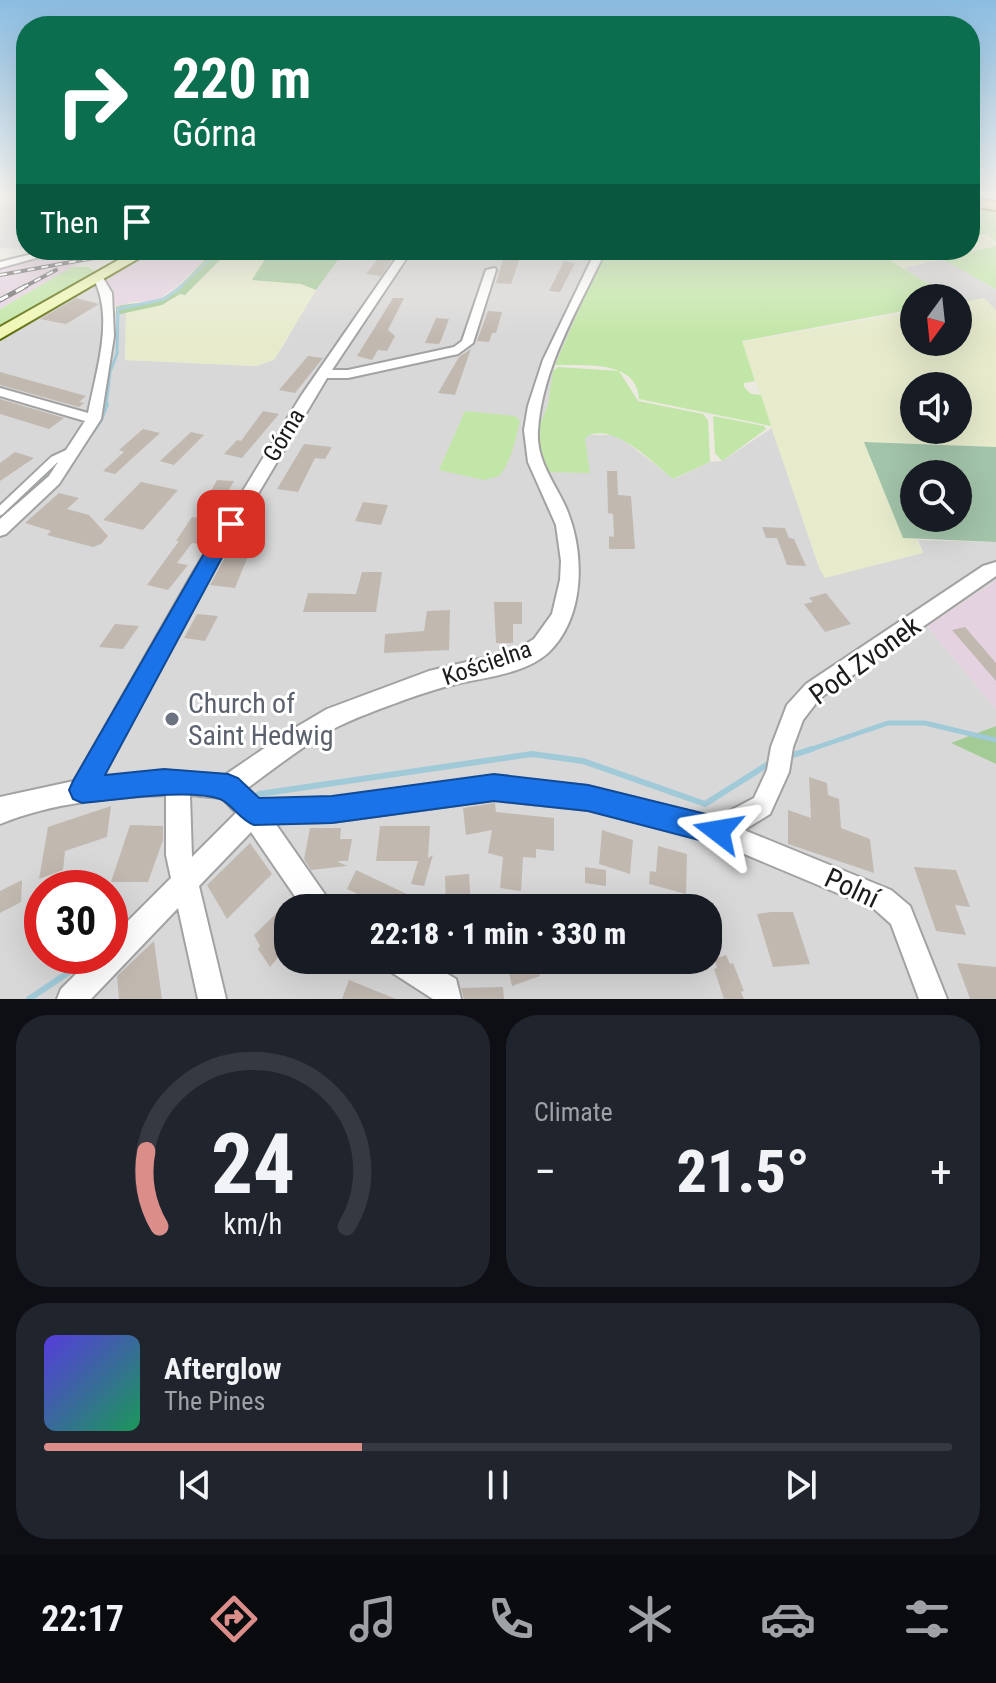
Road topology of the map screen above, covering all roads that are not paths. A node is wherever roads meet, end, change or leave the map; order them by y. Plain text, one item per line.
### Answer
1 (20, 260) edge
2 (129, 260) edge
3 (400, 260) edge
4 (596, 260) edge
5 (0, 265) edge
6 (491, 270) dead end
7 (98, 278) junction
8 (0, 334) edge
9 (323, 374) junction
10 (0, 392) edge
11 (94, 419) junction
12 (66, 459) junction
13 (0, 511) edge
14 (0, 529) edge
15 (996, 569) edge
16 (178, 783) junction
17 (82, 790) junction
18 (240, 798) junction
19 (3, 805) edge
20 (718, 831) junction
21 (184, 885) junction
22 (309, 894) edge
23 (421, 974) edge
24 (71, 999) edge
25 (212, 999) edge
26 (447, 999) edge
27 (933, 999) edge

1 - 5 street
2 - 7 main road
3 - 9 street, Górna
4 - 18 street, Kościelna
6 - 9 street
7 - 8 main road
7 - 11 street
9 - 17 street, Górna
10 - 11 street
11 - 12 street
12 - 13 lane
12 - 14 street
15 - 20 street, Pod Zvonek
16 - 17 street
16 - 18 street
16 - 21 street
17 - 19 street
18 - 20 street
18 - 21 street, Kościelna
18 - 22 street
20 - 27 street, Polní
21 - 24 street, Kościelna
21 - 25 street
23 - 26 street

